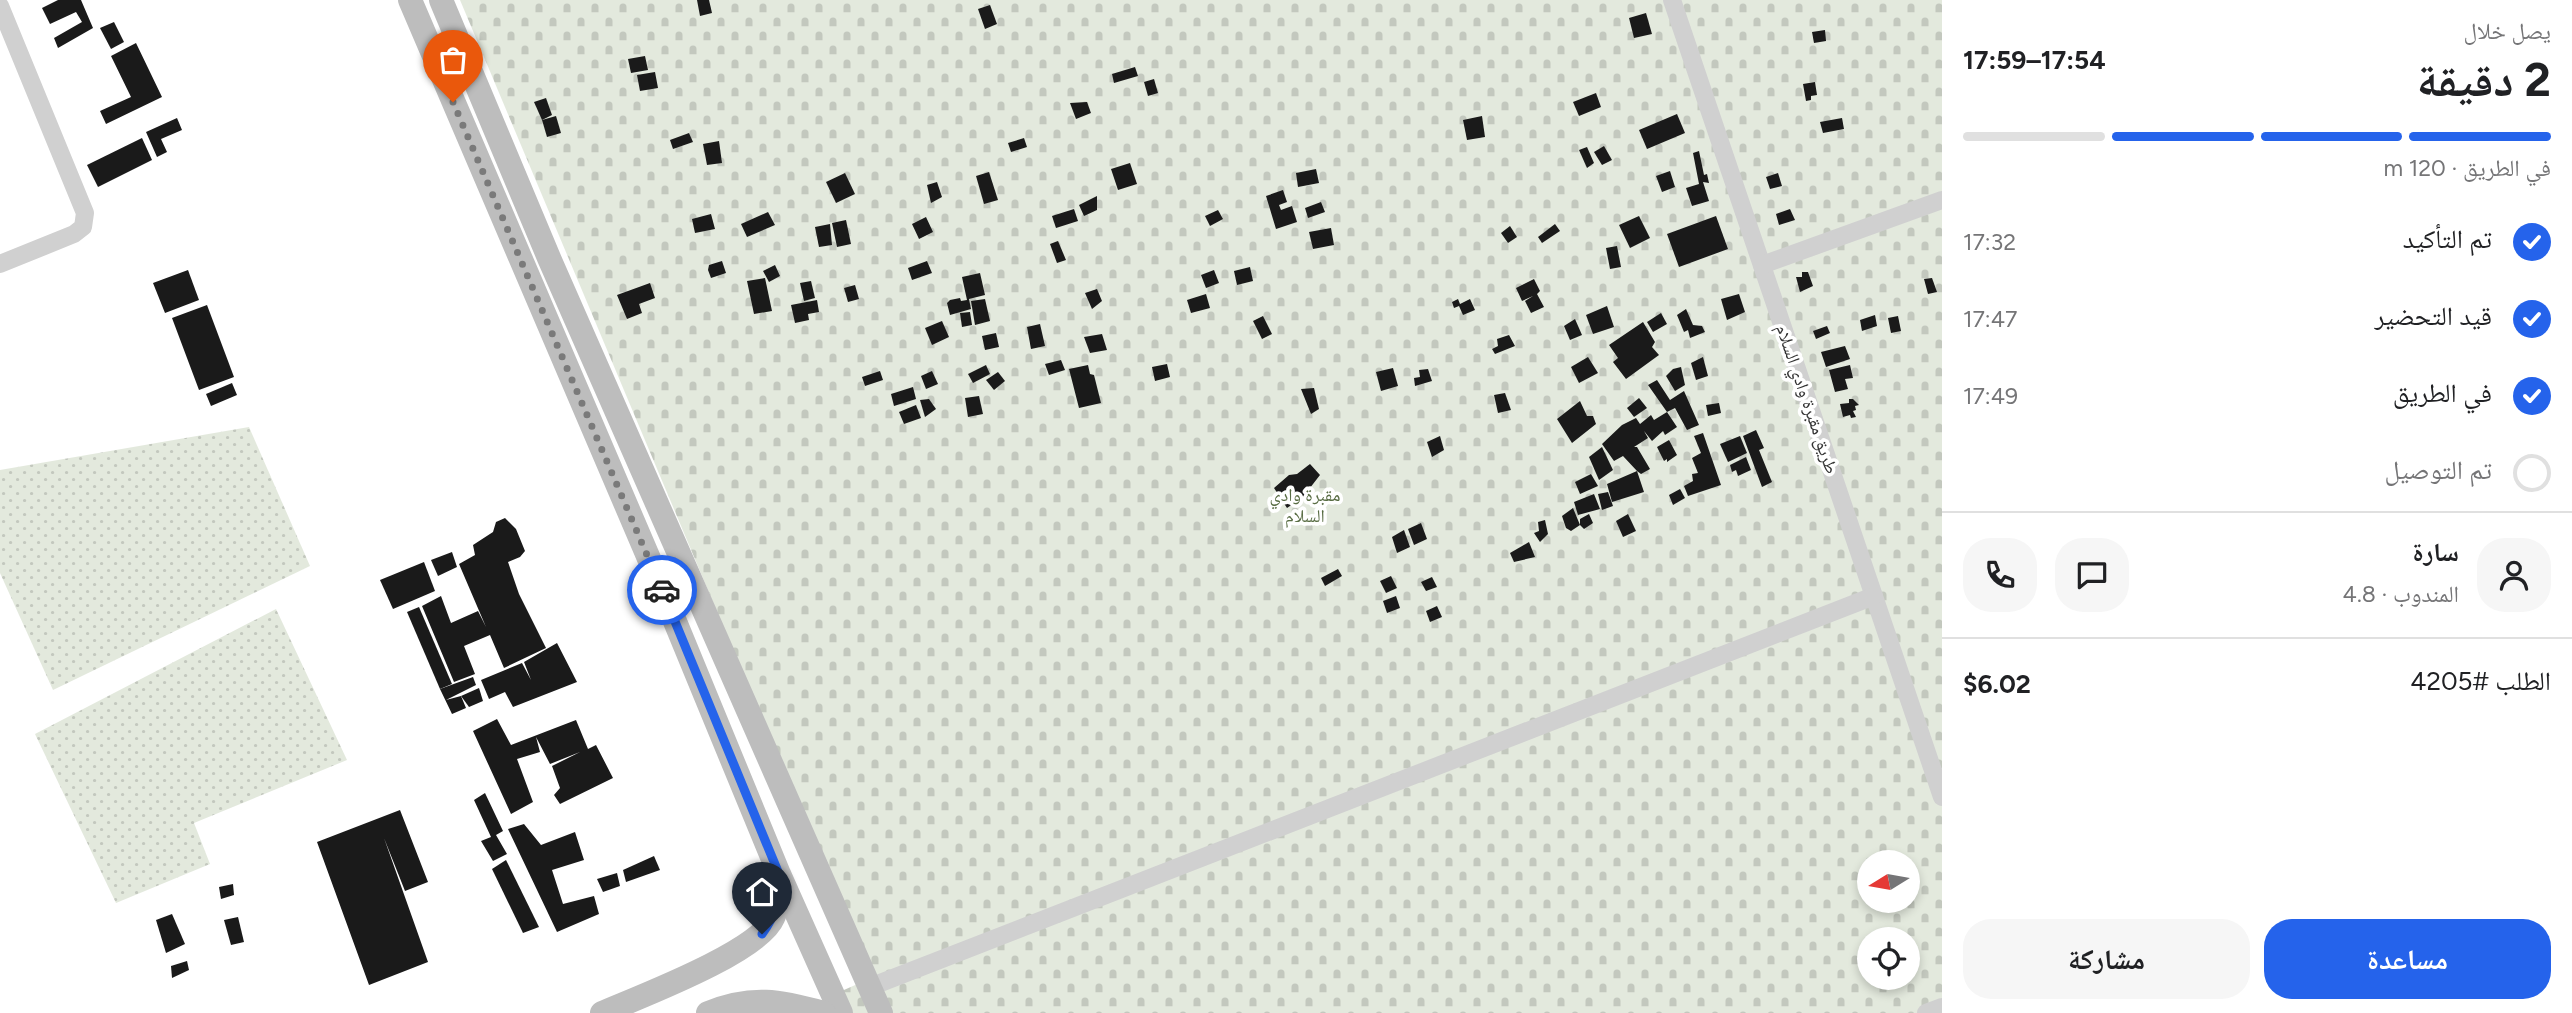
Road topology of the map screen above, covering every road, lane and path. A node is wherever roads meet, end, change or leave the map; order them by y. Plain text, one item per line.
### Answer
1 (410, 0) edge
2 (441, 0) edge
3 (1672, 0) edge
4 (0, 6) edge
5 (1942, 200) edge
6 (0, 264) edge
7 (1762, 265) junction
8 (1874, 596) junction
9 (1942, 797) edge
10 (779, 874) junction
11 (870, 987) junction
12 (1942, 1007) edge
13 (602, 1013) edge
14 (708, 1013) edge
15 (824, 1013) edge
16 (841, 1013) edge
17 (881, 1013) edge
18 (1926, 1013) edge

1 - 10 main road
2 - 11 main road
3 - 7 street, طريق مقبرة وادي السلام
4 - 6 street
5 - 7 street
7 - 8 street, طريق مقبرة وادي السلام
8 - 9 street, طريق مقبرة وادي السلام
8 - 11 street
10 - 13 main road
10 - 16 main road
11 - 17 main road
12 - 18 street
14 - 15 main road

